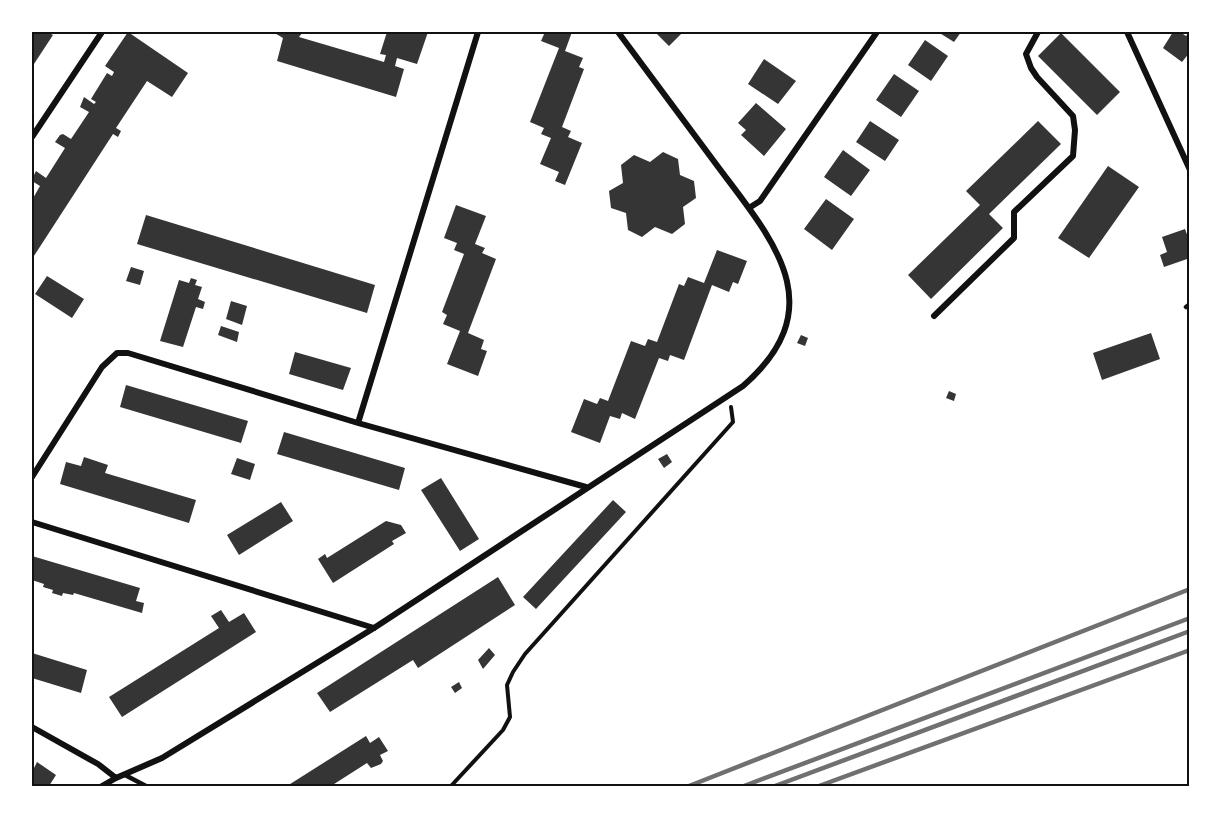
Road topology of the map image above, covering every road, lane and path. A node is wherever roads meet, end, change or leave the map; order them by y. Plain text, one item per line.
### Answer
1 (102, 32) edge
2 (478, 32) edge
3 (618, 32) edge
4 (877, 32) edge
5 (1038, 32) edge
6 (1127, 32) edge
7 (32, 137) edge
8 (1190, 170) edge
9 (749, 208) junction
10 (934, 316) dead end
11 (730, 394) junction
12 (358, 423) junction
13 (32, 477) edge
14 (586, 487) junction
15 (32, 522) edge
16 (374, 628) junction
17 (32, 727) edge
18 (125, 775) junction
19 (116, 778) junction
20 (102, 786) edge
21 (146, 786) edge
22 (451, 786) edge

1 - 7 street
2 - 12 street
3 - 9 street
4 - 9 street
5 - 10 street
6 - 8 street
9 - 11 street
11 - 14 street
11 - 22 path
12 - 13 street
12 - 14 street
14 - 16 street
15 - 16 street
16 - 18 street
17 - 19 street
18 - 19 street
18 - 21 lane
19 - 20 street

